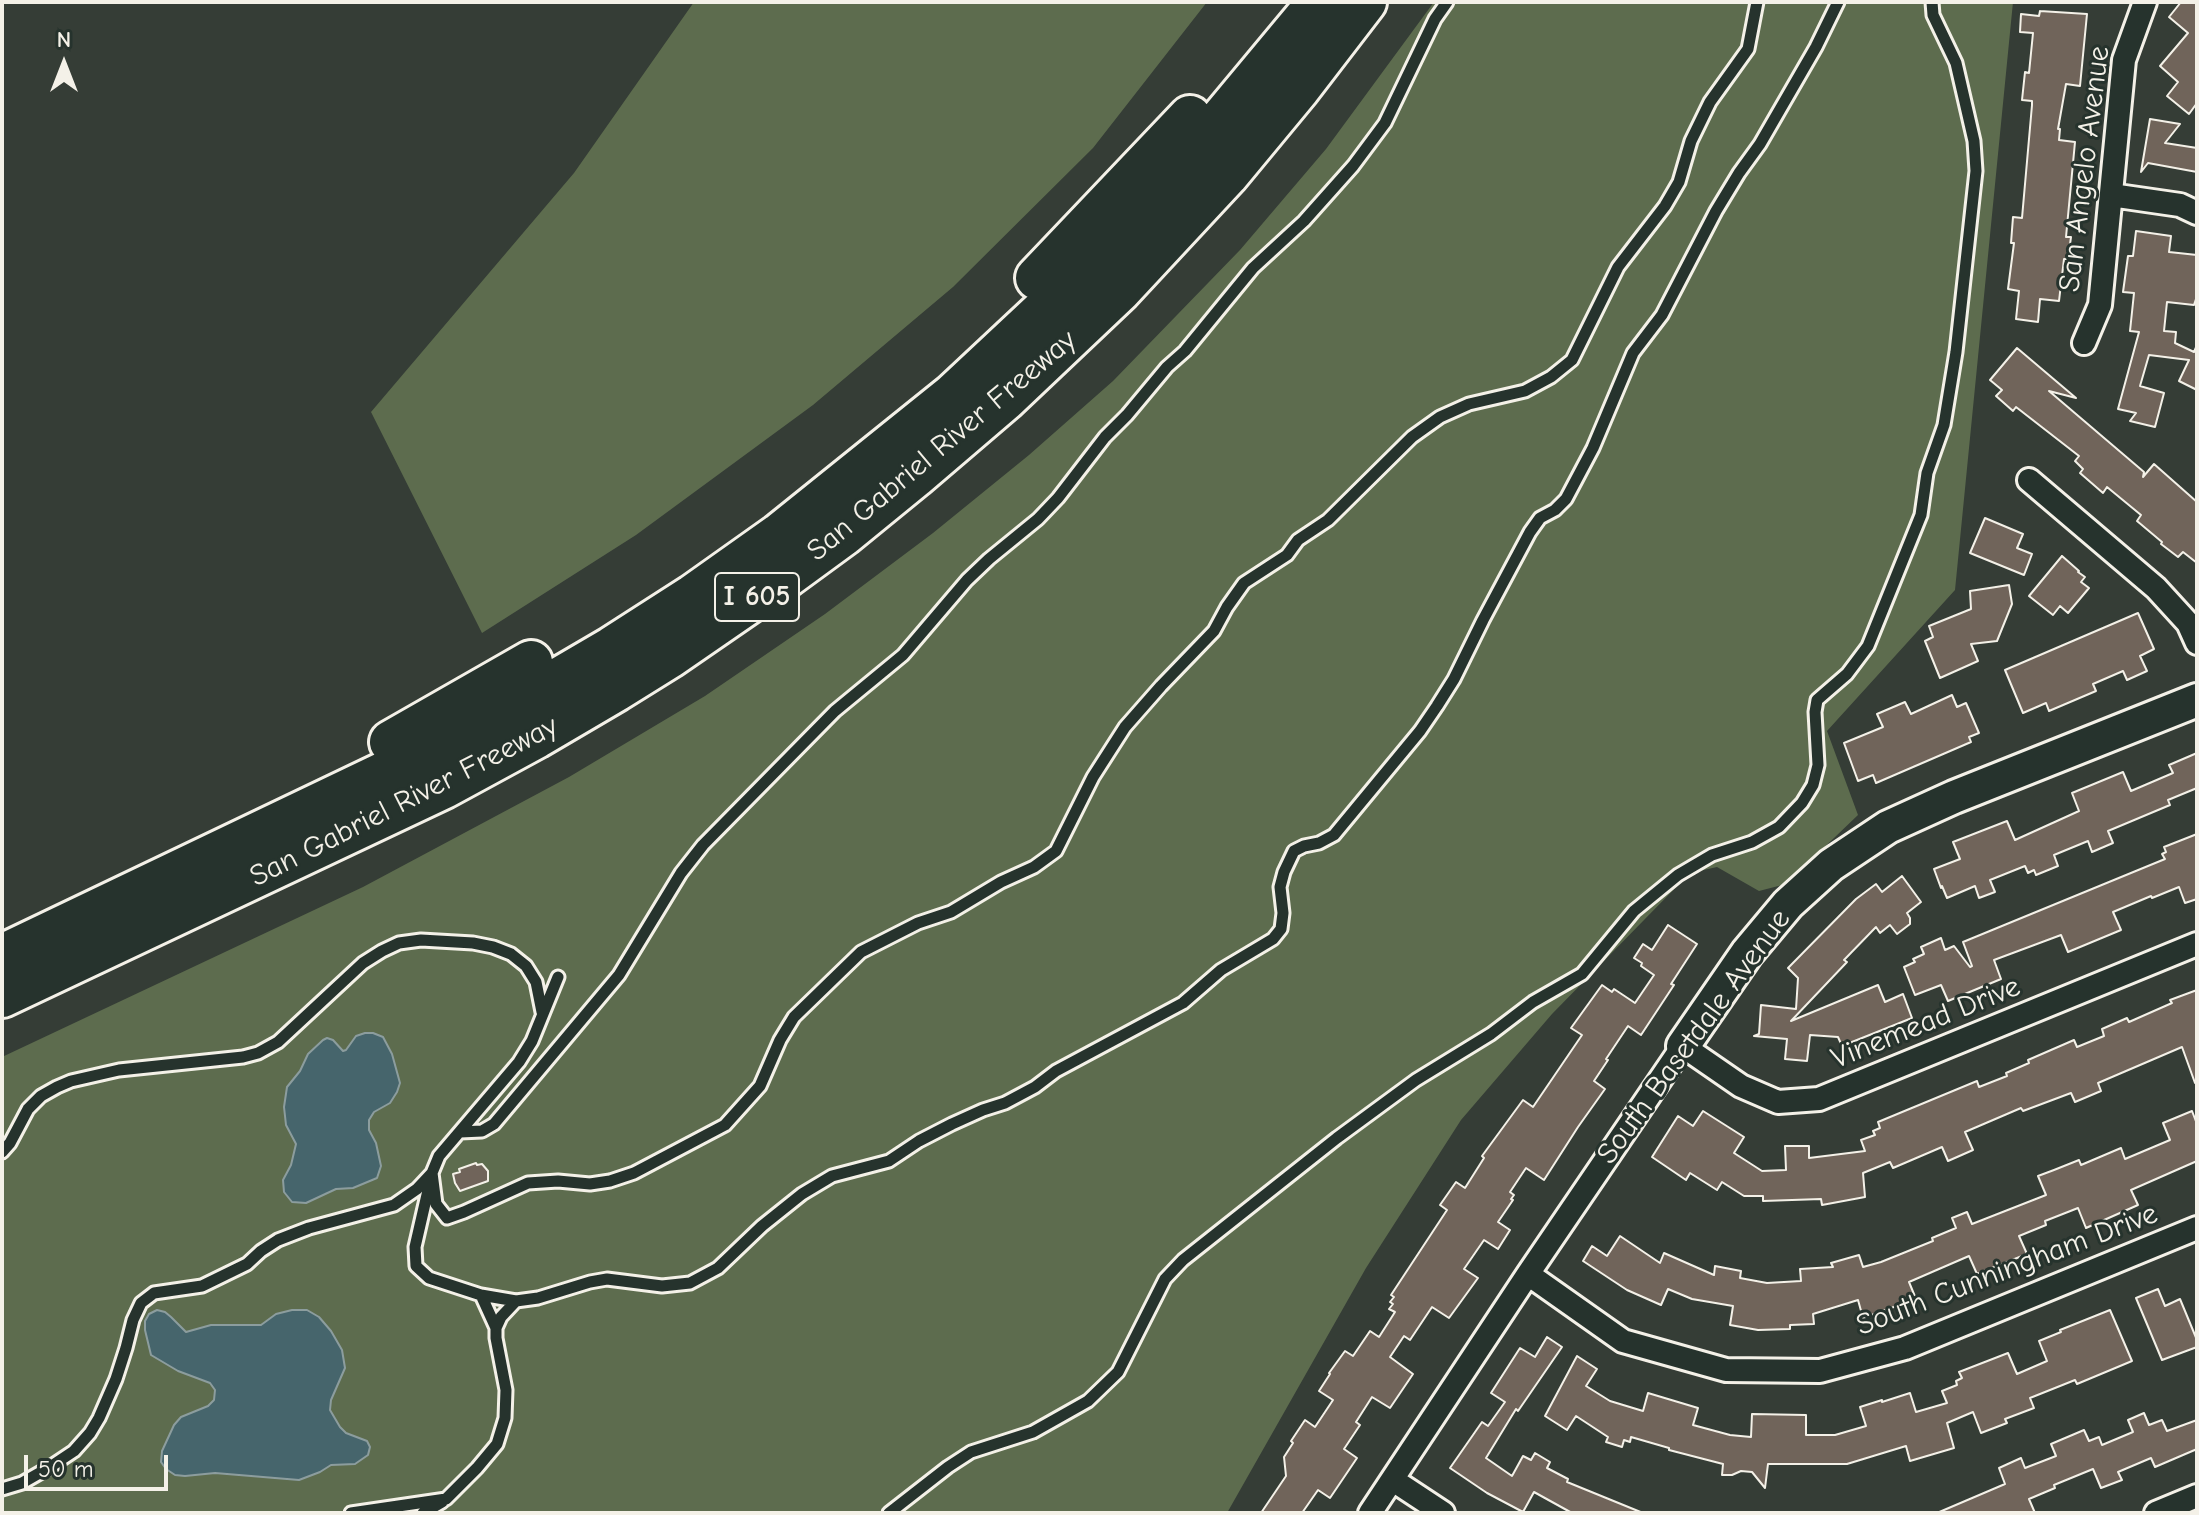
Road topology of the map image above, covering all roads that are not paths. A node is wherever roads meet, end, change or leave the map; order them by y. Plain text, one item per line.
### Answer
1 (1284, 2) edge
2 (1319, 2) edge
3 (1340, 2) edge
4 (1365, 2) edge
5 (1447, 2) edge
6 (1757, 2) edge
7 (1838, 2) edge
8 (1932, 2) edge
9 (2145, 2) edge
10 (2111, 195) junction
11 (2197, 213) edge
12 (2084, 343) dead end
13 (2029, 480) dead end
14 (2197, 643) edge
15 (2197, 700) edge
16 (2, 927) edge
17 (2197, 944) edge
18 (2, 956) edge
19 (2, 972) edge
20 (558, 977) dead end
21 (2, 996) edge
22 (542, 1012) junction
23 (1683, 1046) junction
24 (460, 1132) junction
25 (2, 1152) edge
26 (432, 1173) junction
27 (2195, 1233) edge
28 (1528, 1274) junction
29 (481, 1295) junction
30 (516, 1301) junction
31 (496, 1328) junction
32 (1393, 1480) junction
33 (2, 1489) edge
34 (2197, 1496) edge
35 (446, 1499) junction
36 (351, 1513) edge
37 (423, 1513) edge
38 (889, 1513) edge
39 (1370, 1513) edge
40 (1443, 1513) edge
41 (2156, 1513) edge

1 - 16 highway, San Gabriel River Freeway / I 605
2 - 18 highway
3 - 19 highway
4 - 21 highway, San Gabriel River Freeway / I 605
5 - 24 lane
6 - 26 lane
7 - 30 lane
8 - 38 lane
9 - 10 street, San Angelo Avenue
10 - 11 street
10 - 12 street, San Angelo Avenue
13 - 14 street
15 - 23 street, South Basetdale Avenue
17 - 23 street, Vinemead Drive
20 - 22 lane
22 - 24 lane
22 - 25 lane
23 - 28 street, South Basetdale Avenue
24 - 26 lane
26 - 29 lane
26 - 33 lane
27 - 28 street, South Cunningham Drive
28 - 32 street, South Basetdale Avenue
29 - 30 lane
29 - 31 lane
30 - 31 lane
31 - 35 lane
32 - 39 street, South Basetdale Avenue
32 - 40 street
34 - 41 street
35 - 36 lane
35 - 37 lane

